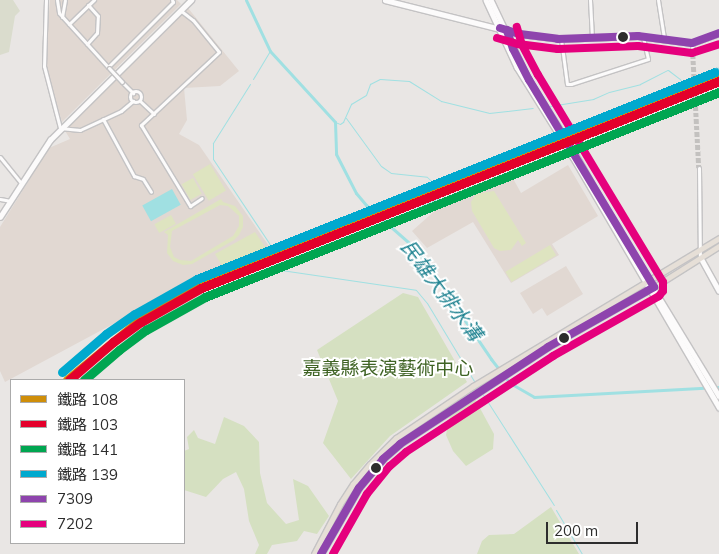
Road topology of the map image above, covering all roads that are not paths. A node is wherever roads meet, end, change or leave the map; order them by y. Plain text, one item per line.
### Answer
1 (46, 0) edge
2 (57, 0) edge
3 (65, 0) edge
4 (94, 0) edge
5 (172, 0) edge
6 (190, 0) edge
7 (385, 0) edge
8 (486, 0) edge
9 (491, 0) edge
10 (590, 0) edge
11 (658, 0) edge
12 (88, 5) junction
13 (180, 10) junction
14 (62, 17) junction
15 (68, 24) junction
16 (500, 28) junction
17 (507, 30) junction
18 (719, 32) edge
19 (592, 37) junction
20 (643, 37) junction
21 (561, 39) junction
22 (664, 40) junction
23 (692, 43) junction
24 (87, 44) junction
25 (511, 49) junction
26 (693, 54) tunnel mouth
27 (108, 67) junction
28 (133, 93) junction
29 (132, 101) junction
30 (140, 101) junction
31 (154, 114) junction
32 (104, 119) junction
33 (60, 128) junction
34 (0, 157) edge
35 (699, 168) tunnel mouth
36 (21, 184) junction
37 (151, 192) dead end
38 (202, 198) dead end
39 (0, 199) edge
40 (11, 201) junction
41 (0, 217) edge
42 (719, 238) edge
43 (719, 246) edge
44 (699, 250) junction
45 (701, 258) junction
46 (648, 281) junction
47 (652, 288) junction
48 (719, 290) edge
49 (719, 395) edge
50 (719, 407) edge
51 (340, 512) junction
52 (314, 554) edge
53 (321, 554) edge

1 - 33 street
2 - 14 street
3 - 14 street
4 - 12 street
5 - 27 street
6 - 13 street
7 - 16 street
8 - 16 street
9 - 17 street
10 - 19 street
11 - 22 street
12 - 15 street
12 - 24 street
13 - 31 street
13 - 33 street
14 - 15 street
15 - 24 street
16 - 17 street
16 - 25 street
17 - 21 street
17 - 25 street
18 - 23 street
19 - 20 street
19 - 21 street
20 - 21 street
20 - 22 street
22 - 23 street
23 - 26 street
24 - 27 street
25 - 46 street
27 - 28 street, bridge
28 - 29 street
28 - 30 street
29 - 30 street
29 - 32 street
30 - 31 street
31 - 38 street
32 - 33 street
32 - 37 street
33 - 36 street
34 - 36 street
35 - 44 street
36 - 40 street
39 - 40 street
40 - 41 street
42 - 44 main road
43 - 45 main road
44 - 45 street
44 - 46 main road
45 - 47 main road
45 - 48 street
46 - 47 street
46 - 51 main road
47 - 49 street
47 - 50 street
47 - 51 main road
51 - 52 main road
51 - 53 main road

